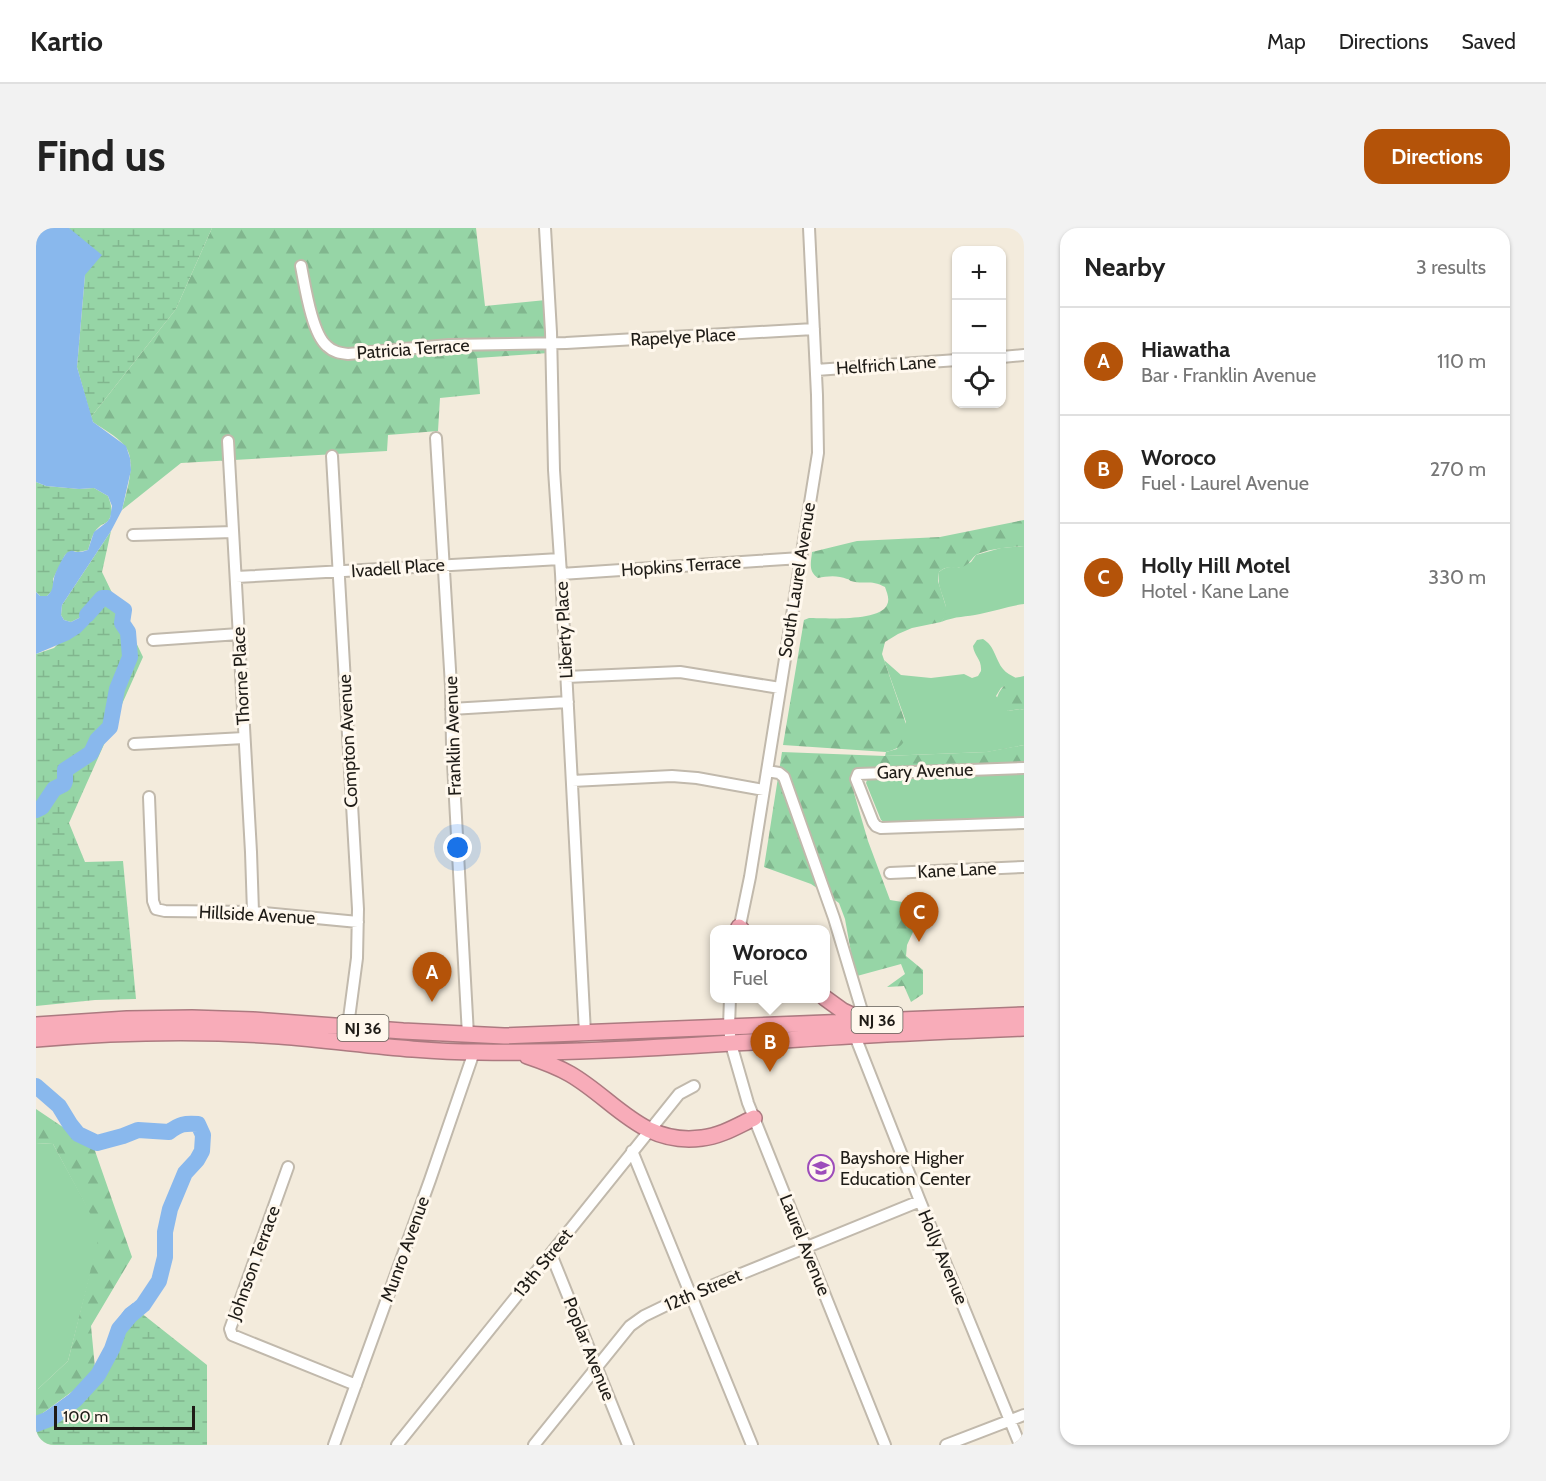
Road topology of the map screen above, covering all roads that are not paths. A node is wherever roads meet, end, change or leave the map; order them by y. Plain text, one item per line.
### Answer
1 (545, 228) edge
2 (809, 228) edge
3 (301, 266) dead end
4 (814, 329) junction
5 (551, 343) junction
6 (1024, 355) edge
7 (1006, 357) edge
8 (952, 360) edge
9 (816, 370) junction
10 (436, 438) dead end
11 (228, 441) dead end
12 (332, 456) dead end
13 (233, 532) junction
14 (133, 536) dead end
15 (801, 558) junction
16 (560, 559) junction
17 (444, 566) junction
18 (339, 572) junction
19 (561, 574) junction
20 (236, 577) junction
21 (239, 634) junction
22 (153, 640) dead end
23 (566, 677) junction
24 (780, 688) junction
25 (567, 702) junction
26 (451, 709) junction
27 (244, 738) junction
28 (134, 744) dead end
29 (1024, 768) edge
30 (767, 771) junction
31 (572, 780) junction
32 (764, 790) junction
33 (149, 796) dead end
34 (1024, 823) edge
35 (1024, 867) edge
36 (890, 873) dead end
37 (253, 912) junction
38 (358, 922) junction
39 (741, 925) edge
40 (830, 1002) edge
41 (730, 1003) edge
42 (1024, 1015) edge
43 (865, 1021) junction
44 (36, 1025) edge
45 (348, 1026) junction
46 (729, 1026) junction
47 (1024, 1028) edge
48 (585, 1033) junction
49 (468, 1035) junction
50 (855, 1036) junction
51 (36, 1039) edge
52 (731, 1044) junction
53 (474, 1052) junction
54 (519, 1053) junction
55 (694, 1086) dead end
56 (754, 1118) junction
57 (650, 1130) junction
58 (632, 1151) junction
59 (288, 1167) dead end
60 (920, 1201) junction
61 (806, 1248) junction
62 (551, 1254) junction
63 (692, 1294) junction
64 (597, 1368) junction
65 (356, 1385) junction
66 (1020, 1417) edge
67 (334, 1445) edge
68 (397, 1445) edge
69 (534, 1445) edge
70 (628, 1445) edge
71 (752, 1445) edge
72 (885, 1445) edge
73 (946, 1445) edge
74 (1020, 1445) edge

1 - 5 street, Liberty Place
2 - 4 street, South Laurel Avenue
3 - 5 street, Patricia Terrace
4 - 5 street, Rapelye Place
4 - 9 street, South Laurel Avenue
5 - 16 street, Liberty Place
6 - 7 street
8 - 9 street, Helfrich Lane
9 - 15 street, South Laurel Avenue
10 - 17 street, Franklin Avenue
11 - 13 street, Thorne Place
12 - 18 street, Compton Avenue
13 - 14 street
13 - 20 street, Thorne Place
15 - 19 street, Hopkins Terrace
15 - 24 street, South Laurel Avenue
16 - 17 street, Ivadell Place
16 - 19 street, Liberty Place
17 - 18 street, Ivadell Place
17 - 26 street, Franklin Avenue
18 - 20 street, Ivadell Place
18 - 38 street, Compton Avenue
19 - 23 street, Liberty Place
20 - 21 street, Thorne Place
21 - 22 street
21 - 27 street, Thorne Place
23 - 24 street
23 - 25 street, Liberty Place
24 - 30 street, South Laurel Avenue
25 - 26 street
25 - 31 street, Liberty Place
26 - 49 street, Franklin Avenue
27 - 28 street
27 - 37 street, Thorne Place
29 - 34 street, Gary Avenue
30 - 32 street, South Laurel Avenue
30 - 43 street
31 - 32 street
31 - 48 street, Liberty Place
32 - 39 street, South Laurel Avenue
33 - 37 street, Hillside Avenue
35 - 36 street, Kane Lane
37 - 38 street, Hillside Avenue
38 - 45 street, Compton Avenue
40 - 43 highway
41 - 46 street
42 - 43 highway, NJ 36
43 - 46 highway, NJ 36
44 - 45 highway, NJ 36
45 - 49 highway, NJ 36
46 - 48 highway, NJ 36
46 - 52 street
47 - 50 highway, NJ 36
48 - 49 highway, NJ 36
50 - 52 highway, NJ 36
50 - 60 street, Holly Avenue
51 - 53 highway, NJ 36
52 - 54 highway, NJ 36
52 - 56 street, Laurel Avenue
53 - 54 highway, NJ 36
53 - 65 street, Munro Avenue
54 - 57 highway
55 - 57 street, 13th Street
56 - 57 highway
56 - 61 street, Laurel Avenue
57 - 58 street, 13th Street
58 - 62 street, 13th Street
58 - 63 street
59 - 65 street, Johnson Terrace
60 - 61 street, 12th Street
60 - 66 street, Holly Avenue
61 - 63 street, 12th Street
61 - 72 street, Laurel Avenue
62 - 64 street, Poplar Avenue
62 - 68 street, 13th Street
63 - 64 street, 12th Street
63 - 71 street
64 - 69 street, 12th Street
64 - 70 street, Poplar Avenue
65 - 67 street, Munro Avenue
66 - 73 street
66 - 74 street, Holly Avenue

